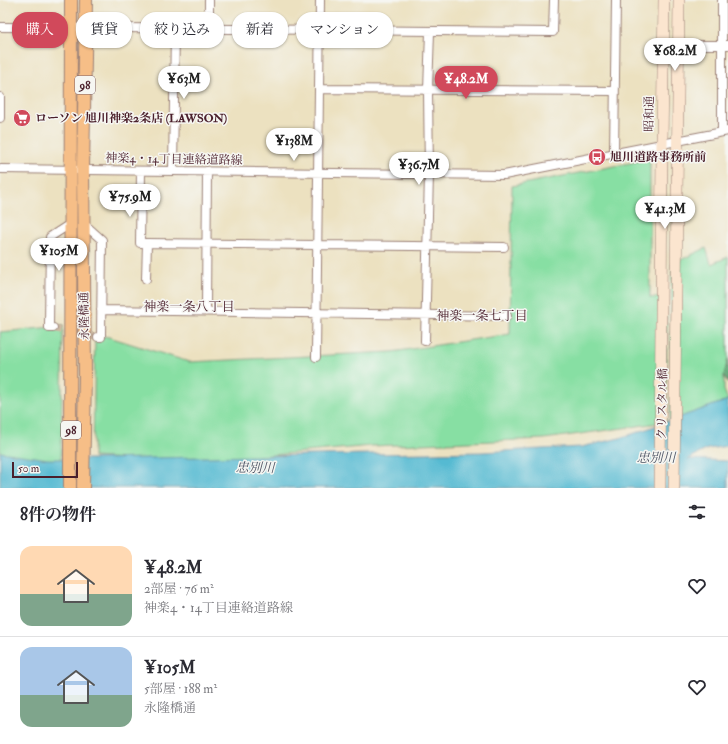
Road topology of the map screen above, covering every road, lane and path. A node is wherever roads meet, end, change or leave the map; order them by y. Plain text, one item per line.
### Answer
1 (71, 0) edge
2 (86, 0) edge
3 (209, 0) edge
4 (320, 0) edge
5 (554, 0) edge
6 (616, 0) edge
7 (664, 0) edge
8 (679, 0) edge
9 (722, 0) edge
10 (86, 12) edge
11 (209, 12) edge
12 (320, 12) edge
13 (0, 27) edge
14 (71, 28) junction
15 (76, 28) edge
16 (224, 29) edge
17 (296, 31) edge
18 (393, 32) edge
19 (430, 32) junction
20 (679, 45) junction
21 (725, 45) edge
22 (86, 48) edge
23 (175, 48) edge
24 (320, 48) edge
25 (319, 88) junction
26 (428, 90) junction
27 (614, 91) junction
28 (0, 97) edge
29 (0, 118) edge
30 (725, 131) edge
31 (677, 140) junction
32 (662, 144) junction
33 (614, 153) junction
34 (0, 169) edge
35 (70, 170) junction
36 (83, 170) junction
37 (141, 171) junction
38 (173, 171) junction
39 (207, 172) junction
40 (319, 172) junction
41 (429, 174) junction
42 (83, 223) junction
43 (70, 224) junction
44 (147, 243) junction
45 (207, 244) junction
46 (318, 244) junction
47 (426, 247) junction
48 (504, 247) dead end
49 (146, 279) dead end
50 (100, 310) junction
51 (206, 310) junction
52 (317, 314) junction
53 (425, 314) junction
54 (507, 316) dead end
55 (661, 324) joint
56 (53, 328) dead end
57 (98, 337) dead end
58 (425, 341) dead end
59 (316, 357) dead end
60 (70, 488) edge
61 (83, 488) edge
62 (660, 488) edge
63 (674, 488) edge

1 - 14 main road, 永隆橋通 / 98
2 - 10 main road, 永隆橋通 / 98
3 - 11 street
4 - 12 street
5 - 19 street
6 - 27 street
7 - 32 street, 昭和通
8 - 20 street
9 - 21 street
13 - 14 street
14 - 15 street
14 - 35 main road, 永隆橋通 / 98
16 - 17 street
18 - 19 street
19 - 26 street
20 - 21 street
20 - 31 street
21 - 30 street
22 - 36 main road, 永隆橋通 / 98
23 - 38 street
24 - 25 street
25 - 26 street
25 - 40 street
26 - 27 street
26 - 41 street
27 - 33 street
28 - 29 street
30 - 31 street, 神楽4・14丁目連絡道路線
31 - 32 street, 神楽4・14丁目連絡道路線
31 - 63 street, クリスタル橋
32 - 33 street, 神楽4・14丁目連絡道路線
32 - 55 street, 昭和通
33 - 41 street, 神楽4・14丁目連絡道路線
34 - 35 street, 神楽4・14丁目連絡道路線
35 - 36 street, 神楽4・14丁目連絡道路線
35 - 43 main road, 永隆橋通 / 98
36 - 37 street, 神楽4・14丁目連絡道路線
36 - 42 main road, 永隆橋通 / 98
37 - 38 street, 神楽4・14丁目連絡道路線
37 - 44 street
38 - 39 street, 神楽4・14丁目連絡道路線
39 - 40 street, 神楽4・14丁目連絡道路線
39 - 45 street
40 - 41 street, 神楽4・14丁目連絡道路線
40 - 46 street
41 - 47 street
42 - 50 street
42 - 61 main road, 永隆橋通 / 98
43 - 56 street
43 - 60 main road, 永隆橋通 / 98
44 - 45 street
44 - 49 street
45 - 46 street
45 - 51 street
46 - 47 street
46 - 52 street
47 - 48 street
47 - 53 street
50 - 51 street
50 - 57 street
51 - 52 street
52 - 53 street
52 - 59 street
53 - 54 street
53 - 58 street
55 - 62 street, クリスタル橋

